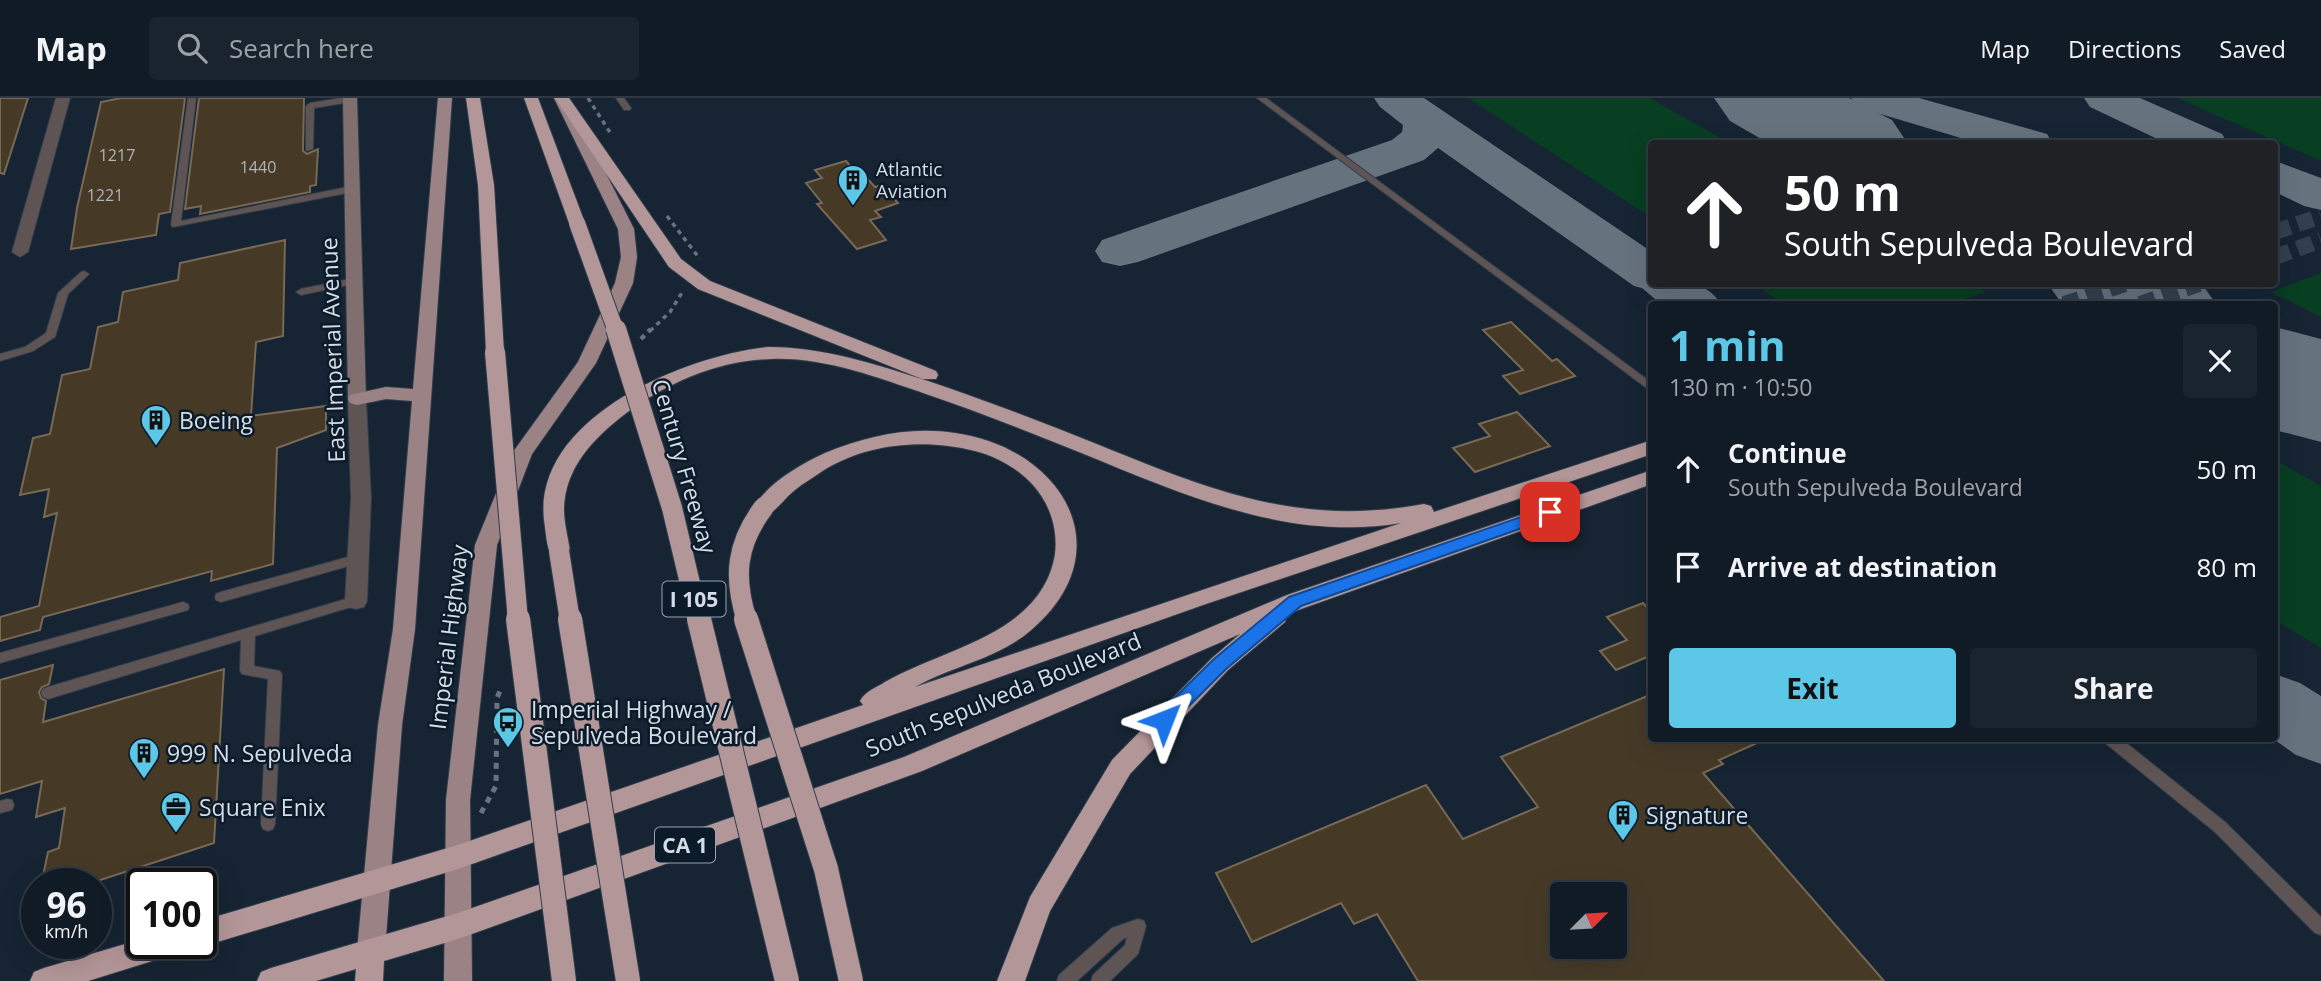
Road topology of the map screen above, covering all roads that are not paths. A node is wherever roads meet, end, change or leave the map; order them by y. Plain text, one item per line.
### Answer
1 (63, 98) edge
2 (192, 98) edge
3 (445, 98) edge
4 (472, 98) edge
5 (531, 98) edge
6 (562, 98) edge
7 (620, 98) edge
8 (1262, 98) edge
9 (350, 99) edge
10 (309, 102) edge
11 (627, 108) dead end
12 (309, 149) dead end
13 (352, 190) junction
14 (20, 251) dead end
15 (84, 274) dead end
16 (354, 281) junction
17 (301, 292) dead end
18 (0, 358) edge
19 (1648, 385) edge
20 (420, 396) junction
21 (357, 399) junction
22 (1044, 431) junction
23 (1648, 448) edge
24 (1648, 478) edge
25 (1552, 482) junction
26 (359, 559) junction
27 (221, 597) dead end
28 (356, 601) joint
29 (1295, 601) junction
30 (183, 607) dead end
31 (248, 635) junction
32 (0, 658) edge
33 (48, 693) dead end
34 (827, 727) junction
35 (2114, 742) edge
36 (268, 824) dead end
37 (458, 857) junction
38 (376, 882) junction
39 (458, 926) junction
40 (2321, 928) edge
41 (217, 929) edge
42 (371, 951) junction
43 (126, 956) edge
44 (44, 981) edge
45 (271, 981) edge
46 (369, 981) edge
47 (458, 981) edge
48 (564, 981) edge
49 (628, 981) edge
50 (787, 981) edge
51 (851, 981) edge
52 (1011, 981) edge
53 (1065, 981) edge
54 (1099, 981) edge

1 - 14 street
2 - 13 lane
3 - 20 main road, Imperial Highway
4 - 48 highway, bridge
5 - 50 highway, Century Freeway / I 105, bridge
6 - 22 highway
6 - 37 main road, Imperial Highway
7 - 11 lane
8 - 19 lane
9 - 10 lane
9 - 13 street, East Imperial Avenue
10 - 12 lane
13 - 16 street, East Imperial Avenue
15 - 18 lane
16 - 17 lane
16 - 21 street, East Imperial Avenue
20 - 21 main road
20 - 38 main road, Imperial Highway
21 - 26 street, East Imperial Avenue
22 - 25 highway
22 - 49 highway, bridge
23 - 25 highway, South Sepulveda Boulevard
24 - 29 highway, South Sepulveda Boulevard / CA 1
25 - 34 highway, South Sepulveda Boulevard
26 - 27 lane
26 - 28 street, East Imperial Avenue
28 - 31 lane
29 - 39 highway, South Sepulveda Boulevard / CA 1
29 - 52 highway
30 - 32 lane
31 - 33 lane
31 - 36 lane
34 - 37 highway, South Sepulveda Boulevard
34 - 51 highway, bridge
35 - 40 lane
37 - 38 highway, South Sepulveda Boulevard
37 - 39 main road, Imperial Highway
38 - 41 highway, South Sepulveda Boulevard
38 - 42 main road, Imperial Highway
39 - 42 highway, South Sepulveda Boulevard / CA 1
39 - 47 main road, Imperial Highway
42 - 45 highway, CA 1
42 - 46 highway, Imperial Highway
43 - 44 highway
53 - 54 lane

